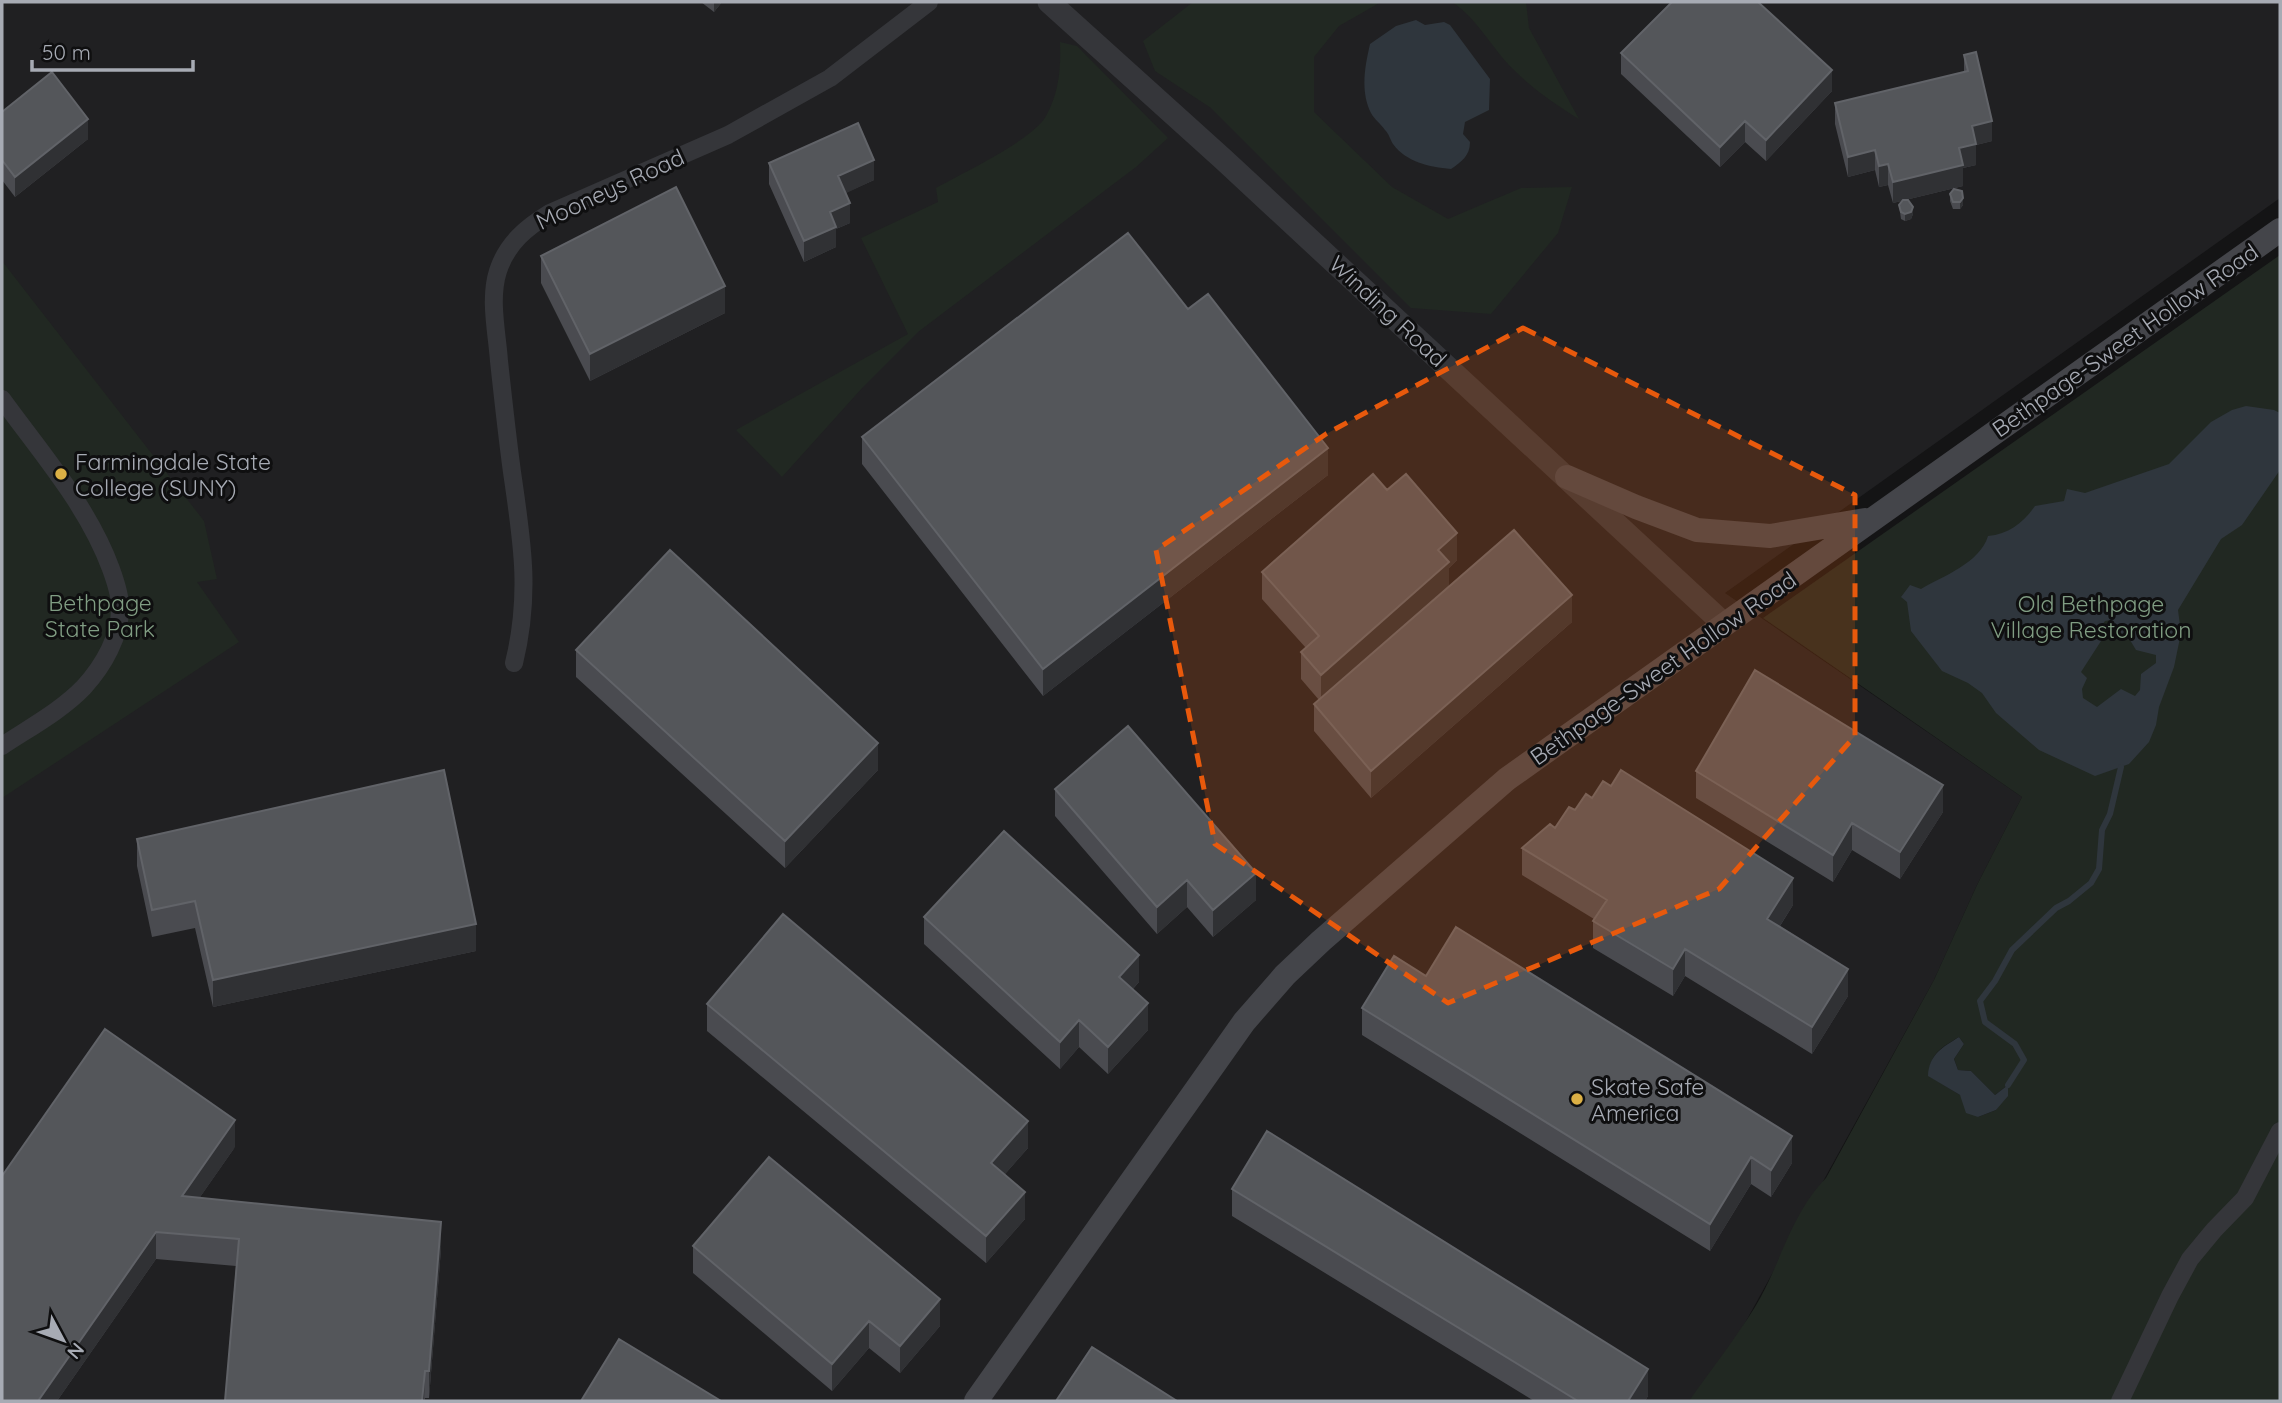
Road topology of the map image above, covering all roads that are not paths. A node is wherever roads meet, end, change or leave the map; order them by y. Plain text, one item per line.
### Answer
1 (929, 2) edge
2 (1049, 2) edge
3 (2280, 230) edge
4 (2, 399) edge
5 (1566, 477) junction
6 (1873, 519) junction
7 (1724, 624) junction
8 (514, 663) dead end
9 (2, 746) edge
10 (2280, 1131) edge
11 (976, 1401) edge
12 (2120, 1401) edge

1 - 8 street, Mooneys Road
2 - 5 street, Winding Road
3 - 6 main road, Bethpage-Sweet Hollow Road
4 - 9 street
5 - 6 main road
5 - 7 street, Winding Road
6 - 7 main road, Bethpage-Sweet Hollow Road
7 - 11 main road, Bethpage-Sweet Hollow Road
10 - 12 street

